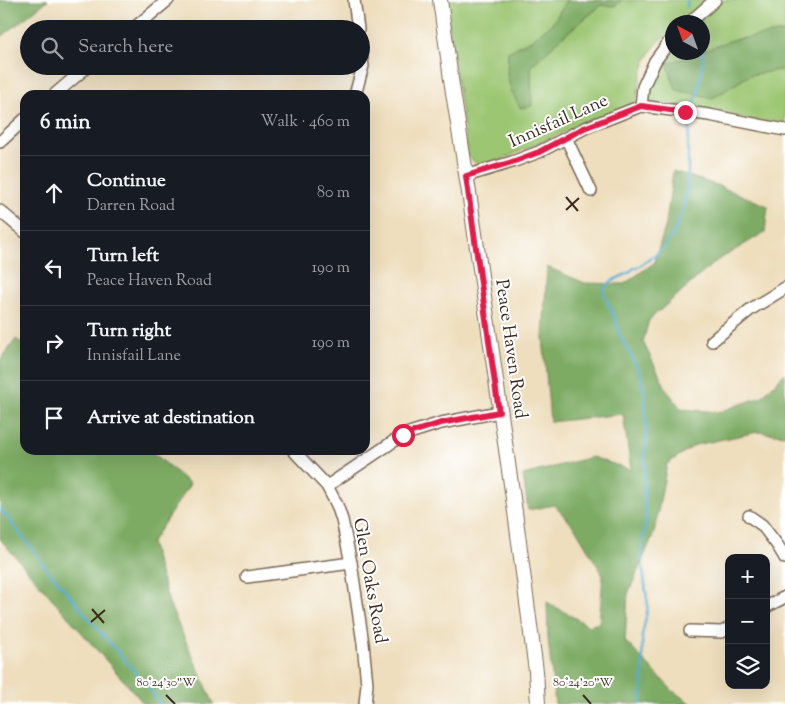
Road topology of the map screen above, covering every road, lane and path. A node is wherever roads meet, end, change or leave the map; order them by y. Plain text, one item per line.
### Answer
1 (168, 0) edge
2 (354, 0) edge
3 (440, 0) edge
4 (715, 0) edge
5 (698, 15) edge
6 (144, 20) edge
7 (357, 20) edge
8 (665, 47) edge
9 (77, 75) edge
10 (361, 75) edge
11 (60, 90) edge
12 (356, 90) edge
13 (641, 106) junction
14 (20, 124) edge
15 (785, 130) edge
16 (566, 138) junction
17 (0, 142) edge
18 (466, 176) junction
19 (591, 191) dead end
20 (0, 211) edge
21 (20, 228) edge
22 (785, 288) edge
23 (712, 341) dead end
24 (499, 412) junction
25 (298, 455) edge
26 (327, 486) junction
27 (749, 516) dead end
28 (785, 558) edge
29 (351, 563) junction
30 (247, 577) dead end
31 (785, 597) edge
32 (770, 605) edge
33 (725, 630) edge
34 (690, 631) dead end
35 (365, 704) edge
36 (538, 704) edge

1 - 6 street
2 - 7 street
3 - 18 main road, Peace Haven Road
4 - 5 street
8 - 13 street
9 - 11 street
10 - 12 street
13 - 15 street, Innisfail Lane
13 - 16 street, Innisfail Lane
14 - 17 street
16 - 18 street, Innisfail Lane
16 - 19 street
18 - 24 main road, Peace Haven Road
20 - 21 street
22 - 23 street
24 - 26 street
24 - 36 main road, Peace Haven Road
25 - 26 street, Glen Oaks Road
26 - 29 street, Glen Oaks Road
27 - 28 street
29 - 30 street
29 - 35 street, Glen Oaks Road
31 - 32 street
33 - 34 street

